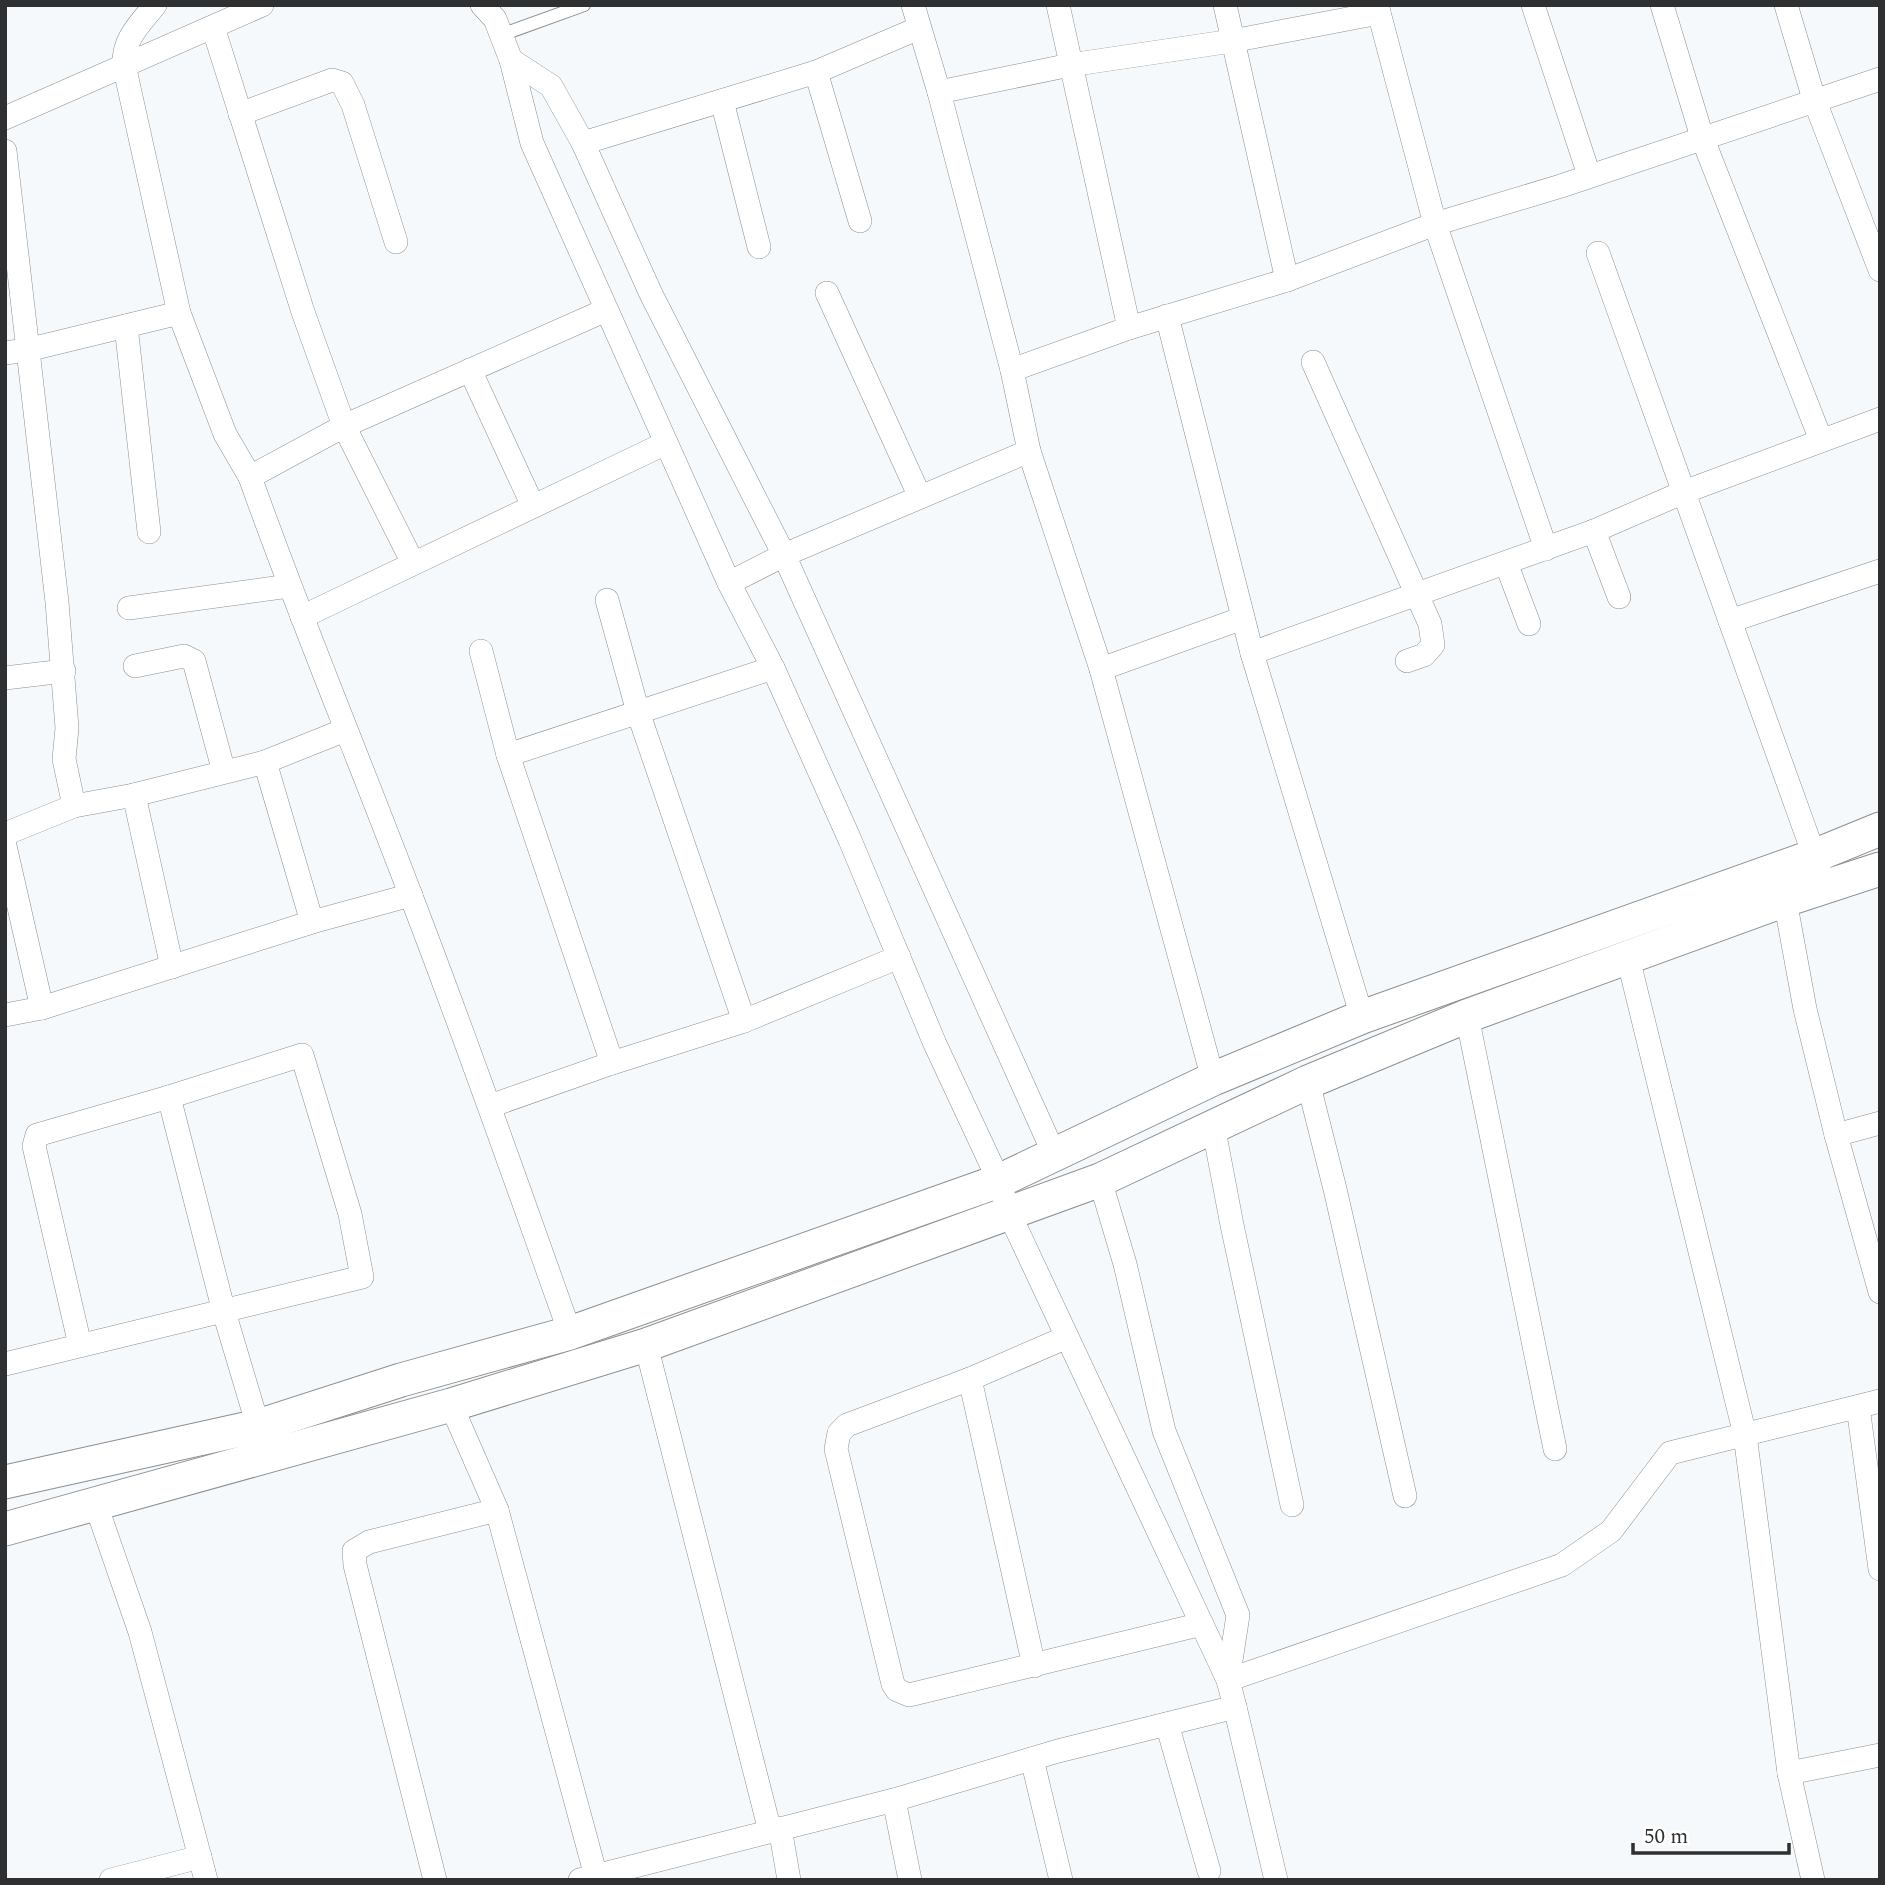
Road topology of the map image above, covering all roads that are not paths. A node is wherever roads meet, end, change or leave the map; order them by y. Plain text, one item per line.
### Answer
1 (155, 5) edge
2 (262, 5) edge
3 (482, 5) edge
4 (584, 5) edge
5 (913, 5) edge
6 (1058, 5) edge
7 (1225, 5) edge
8 (1533, 5) edge
9 (1662, 5) edge
10 (1786, 5) edge
11 (1378, 9) edge
12 (213, 27) junction
13 (919, 28) junction
14 (501, 35) junction
15 (1232, 41) junction
16 (511, 60) junction
17 (124, 65) junction
18 (1070, 65) junction
19 (816, 72) junction
20 (1880, 79) edge
21 (939, 92) junction
22 (1815, 99) junction
23 (722, 101) junction
24 (240, 114) junction
25 (5, 118) edge
26 (1702, 137) junction
27 (583, 144) junction
28 (5, 151) edge
29 (1589, 175) junction
30 (860, 221) dead end
31 (1435, 224) junction
32 (396, 242) dead end
33 (759, 247) dead end
34 (1598, 253) dead end
35 (1880, 270) edge
36 (1287, 280) junction
37 (827, 293) dead end
38 (606, 310) junction
39 (180, 313) junction
40 (1167, 316) junction
41 (127, 326) junction
42 (1129, 328) junction
43 (16, 352) edge
44 (1313, 362) dead end
45 (470, 370) junction
46 (1012, 370) junction
47 (1880, 419) edge
48 (344, 426) junction
49 (1821, 440) junction
50 (666, 443) junction
51 (1029, 451) junction
52 (250, 477) junction
53 (1684, 492) junction
54 (920, 497) junction
55 (533, 506) junction
56 (1594, 531) junction
57 (149, 532) dead end
58 (1546, 549) junction
59 (784, 555) junction
60 (413, 563) junction
61 (1506, 563) junction
62 (1880, 571) edge
63 (729, 583) junction
64 (289, 586) junction
65 (1417, 596) junction
66 (1619, 597) dead end
67 (607, 600) dead end
68 (129, 608) dead end
69 (302, 617) junction
70 (1242, 618) junction
71 (1730, 621) junction
72 (1529, 624) dead end
73 (481, 651) dead end
74 (1252, 653) junction
75 (1407, 661) dead end
76 (135, 666) dead end
77 (773, 668) junction
78 (1101, 669) junction
79 (64, 671) junction
80 (5, 678) edge
81 (638, 712) junction
82 (345, 730) junction
83 (508, 755) junction
84 (265, 762) junction
85 (224, 772) junction
86 (134, 795) junction
87 (74, 806) junction
88 (1880, 829) edge
89 (5, 834) edge
90 (5, 846) edge
91 (1880, 869) edge
92 (1820, 871) junction
93 (411, 895) junction
94 (1785, 900) junction
95 (312, 922) junction
96 (899, 957) junction
97 (1628, 958) junction
98 (172, 967) junction
99 (42, 1007) junction
100 (5, 1015) edge
101 (1467, 1016) junction
102 (1362, 1017) junction
103 (744, 1021) junction
104 (612, 1063) junction
105 (1213, 1079) junction
106 (1308, 1082) junction
107 (169, 1097) junction
108 (490, 1106) junction
109 (1880, 1123) edge
110 (1213, 1125) junction
111 (1836, 1135) junction
112 (1055, 1156) junction
113 (1100, 1180) junction
114 (999, 1181) junction
115 (1009, 1213) junction
116 (1880, 1292) edge
117 (223, 1312) junction
118 (569, 1334) junction
119 (1067, 1337) junction
120 (80, 1345) junction
121 (646, 1345) junction
122 (5, 1364) edge
123 (970, 1379) junction
124 (1869, 1404) edge
125 (451, 1405) junction
126 (258, 1426) junction
127 (1745, 1435) junction
128 (1555, 1449) dead end
129 (5, 1482) edge
130 (1405, 1496) dead end
131 (96, 1505) junction
132 (1292, 1505) dead end
133 (497, 1510) junction
134 (5, 1528) edge
135 (1880, 1569) edge
136 (1202, 1624) junction
137 (1034, 1666) junction
138 (1228, 1680) junction
139 (1235, 1707) junction
140 (1167, 1724) junction
141 (1880, 1755) edge
142 (1032, 1759) junction
143 (1789, 1773) junction
144 (894, 1800) junction
145 (775, 1829) junction
146 (200, 1857) junction
147 (1209, 1871) dead end
148 (591, 1878) edge
149 (111, 1880) edge
150 (206, 1880) edge
151 (435, 1880) edge
152 (789, 1880) edge
153 (910, 1880) edge
154 (1061, 1880) edge
155 (1276, 1880) edge
156 (1813, 1880) edge

1 - 17 street
2 - 12 street
3 - 14 street
4 - 14 lane
5 - 13 street
6 - 18 street
7 - 15 street
8 - 29 street
9 - 26 street
10 - 22 street
11 - 15 street
11 - 31 street
12 - 17 street
12 - 24 street
13 - 19 street
13 - 21 street
14 - 16 street
15 - 18 street
15 - 36 street
16 - 27 street
16 - 38 street
17 - 25 street
17 - 39 street
18 - 21 street
18 - 42 street
19 - 23 street
19 - 30 street
20 - 22 street
21 - 46 street
22 - 26 street
22 - 35 street
23 - 27 street
23 - 33 street
24 - 32 street
24 - 48 street
26 - 29 street
26 - 49 street
27 - 59 street
28 - 43 street
29 - 31 street
31 - 36 street
31 - 58 street
34 - 53 street
36 - 40 street
37 - 54 street
38 - 45 street
38 - 50 street
39 - 41 street
39 - 52 street
40 - 42 street
40 - 70 street
41 - 43 street
41 - 57 street
42 - 46 street
43 - 79 street
44 - 65 street
45 - 48 street
45 - 55 street
46 - 51 street
47 - 49 street
48 - 52 street
48 - 60 street
49 - 53 street
50 - 55 street
50 - 63 street
51 - 54 street
51 - 78 street
52 - 64 street
53 - 56 street
53 - 71 street
54 - 59 street
55 - 60 street
56 - 58 street
56 - 66 street
58 - 61 street
59 - 63 street
59 - 112 street
60 - 69 street
61 - 65 street
61 - 72 street
62 - 71 street
63 - 77 street
64 - 68 street
64 - 69 street
65 - 74 street
65 - 75 street
67 - 81 street
69 - 82 street
70 - 74 street
70 - 78 street
71 - 92 street
73 - 83 street
74 - 102 street
76 - 85 street
77 - 81 street
77 - 96 street
78 - 105 street
79 - 80 street
79 - 87 street
81 - 83 street
81 - 103 street
82 - 84 street
82 - 93 street
83 - 104 street
84 - 85 street
84 - 95 street
85 - 86 street
86 - 87 street
86 - 98 street
87 - 89 street
88 - 92 street
90 - 99 street
91 - 92 street
92 - 94 street
92 - 102 street
93 - 95 street
93 - 108 street
94 - 97 street
94 - 111 street
95 - 98 street
96 - 103 street
96 - 114 street
97 - 101 street
97 - 127 street
98 - 99 street
99 - 100 street
101 - 106 street
101 - 128 street
102 - 105 street
103 - 104 street
104 - 108 street
105 - 112 street
106 - 110 street
106 - 130 street
107 - 117 street
107 - 117 street
107 - 120 street
108 - 118 street
109 - 111 street
110 - 113 street
110 - 132 street
111 - 116 street
112 - 114 street
113 - 115 street
113 - 138 street
114 - 115 street
114 - 118 street
115 - 119 street
115 - 121 street
117 - 120 street
117 - 126 street
118 - 126 street
119 - 123 street
119 - 136 street
120 - 122 street
121 - 125 street
121 - 145 street
123 - 137 street
123 - 137 street
124 - 127 street
124 - 135 street
125 - 131 street
125 - 133 street
126 - 129 street
127 - 138 street
127 - 143 street
131 - 134 street
131 - 146 street
133 - 148 street
133 - 151 street
136 - 137 street
136 - 138 street
138 - 139 street
139 - 140 street
139 - 155 street
140 - 142 street
140 - 147 street
141 - 143 street
142 - 144 street
142 - 154 street
143 - 156 street
144 - 145 street
144 - 153 street
145 - 148 street
145 - 152 street
146 - 149 street
146 - 150 street

